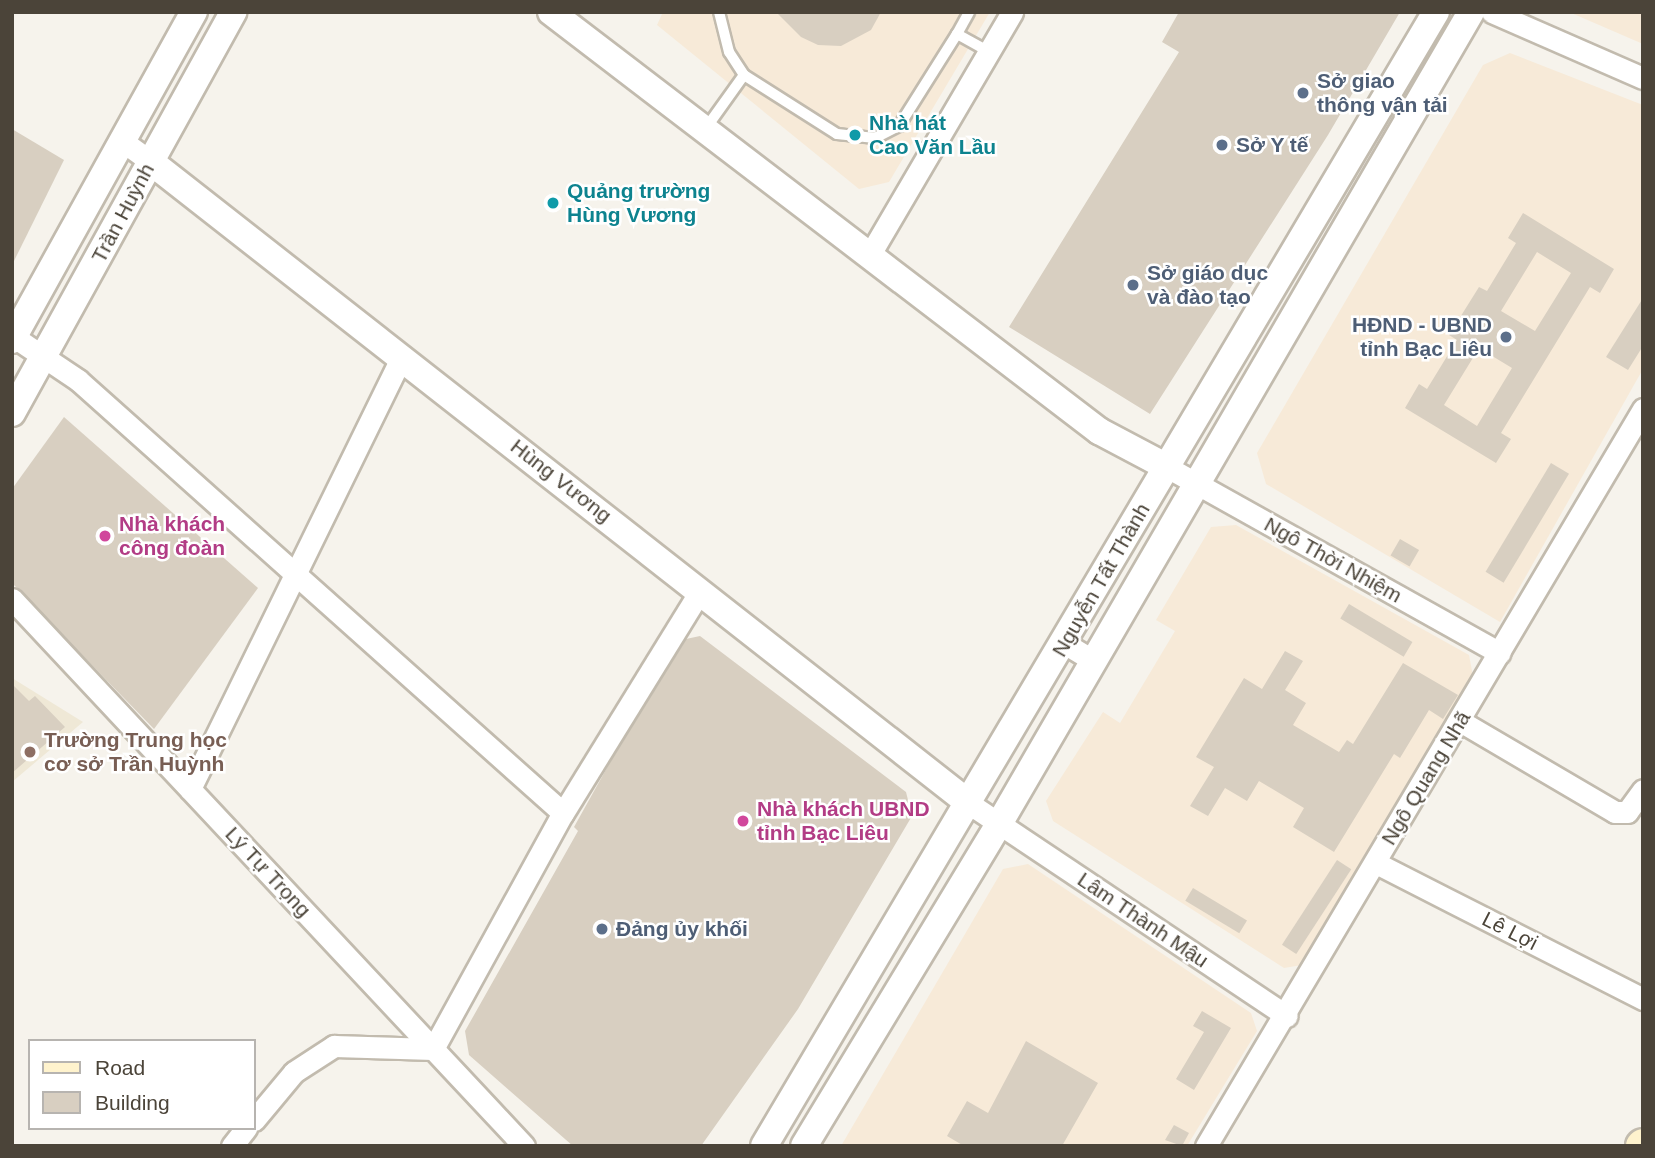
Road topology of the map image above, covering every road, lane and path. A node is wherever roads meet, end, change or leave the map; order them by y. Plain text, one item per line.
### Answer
1 (194, 12) edge
2 (233, 12) edge
3 (551, 12) edge
4 (719, 12) edge
5 (969, 12) edge
6 (1012, 12) edge
7 (1436, 12) edge
8 (1471, 12) edge
9 (1492, 12) edge
10 (957, 34) junction
11 (989, 52) junction
12 (744, 75) junction
13 (1643, 78) edge
14 (706, 128) junction
15 (125, 143) junction
16 (151, 162) junction
17 (1302, 239) junction
18 (1330, 255) junction
19 (869, 256) junction
20 (13, 338) edge
21 (45, 355) junction
22 (402, 356) junction
23 (1643, 409) edge
24 (12, 413) edge
25 (1167, 467) junction
26 (1197, 484) junction
27 (296, 572) junction
28 (700, 591) junction
29 (12, 599) edge
30 (1064, 643) junction
31 (1500, 653) junction
32 (1092, 660) junction
33 (1461, 721) junction
34 (190, 789) junction
35 (1643, 790) edge
36 (970, 804) junction
37 (563, 813) junction
38 (999, 824) junction
39 (1376, 863) junction
40 (1643, 999) edge
41 (1287, 1016) junction
42 (824, 1048) junction
43 (433, 1049) junction
44 (851, 1064) junction
45 (256, 1118) edge
46 (244, 1130) edge
47 (232, 1146) edge
48 (524, 1146) edge
49 (764, 1146) edge
50 (804, 1146) edge
51 (1206, 1146) edge

1 - 15 street, Trần Huỳnh
2 - 16 street, Trần Huỳnh
3 - 14 street
4 - 12 lane
5 - 10 lane
6 - 11 street
7 - 17 street, Nguyễn Tất Thành
8 - 18 street, Nguyễn Tất Thành
9 - 13 street
10 - 11 lane
10 - 12 lane
11 - 19 street
12 - 14 lane
14 - 19 street
15 - 16 street
15 - 20 street, Trần Huỳnh
16 - 21 street, Trần Huỳnh
16 - 22 street, Hùng Vương
17 - 18 street
17 - 25 street, Nguyễn Tất Thành
18 - 26 street, Nguyễn Tất Thành
19 - 25 street
20 - 21 street
21 - 24 street, Trần Huỳnh
21 - 27 street
22 - 27 street
22 - 28 street, Hùng Vương
23 - 31 street, Ngô Quang Nhã
25 - 26 street, Ngô Thời Nhiệm
25 - 30 street, Nguyễn Tất Thành
26 - 31 street, Ngô Thời Nhiệm
26 - 32 street, Nguyễn Tất Thành
27 - 34 street
27 - 37 street
28 - 36 street, Hùng Vương
28 - 37 street
29 - 34 street, Lý Tự Trọng
30 - 32 street
30 - 36 street, Nguyễn Tất Thành
31 - 33 street, Ngô Quang Nhã
32 - 38 street, Nguyễn Tất Thành
33 - 35 street
33 - 39 street, Ngô Quang Nhã
34 - 43 street, Lý Tự Trọng
36 - 38 street, Lâm Thành Mậu
36 - 42 street, Nguyễn Tất Thành
37 - 43 street
38 - 41 street, Lâm Thành Mậu
38 - 44 street, Nguyễn Tất Thành
39 - 40 street, Lê Lợi
39 - 41 street, Ngô Quang Nhã
41 - 51 street, Ngô Quang Nhã
42 - 44 street
42 - 49 street, Nguyễn Tất Thành
43 - 45 street
43 - 48 street, Lý Tự Trọng
44 - 50 street, Nguyễn Tất Thành
46 - 47 street

